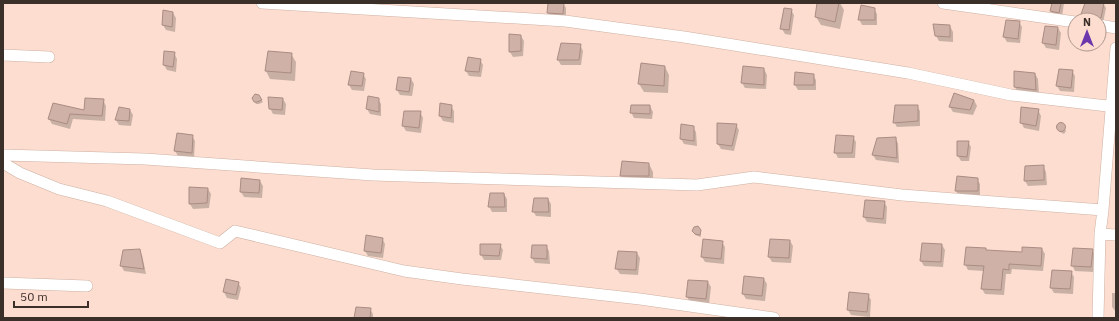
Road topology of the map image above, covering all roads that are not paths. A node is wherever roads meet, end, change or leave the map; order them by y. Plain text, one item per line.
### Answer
1 (262, 3) edge
2 (943, 3) edge
3 (1067, 21) edge
4 (1116, 48) edge
5 (3, 55) edge
6 (49, 57) dead end
7 (1114, 107) edge
8 (3, 155) edge
9 (3, 163) edge
10 (1103, 210) junction
11 (1100, 234) junction
12 (1116, 235) edge
13 (3, 283) edge
14 (87, 286) dead end
15 (774, 318) edge
16 (1098, 318) edge

1 - 7 street
2 - 3 street
4 - 7 street
5 - 6 street
7 - 10 street
8 - 10 street
9 - 15 street
10 - 11 street
11 - 12 street
11 - 16 street
13 - 14 street

